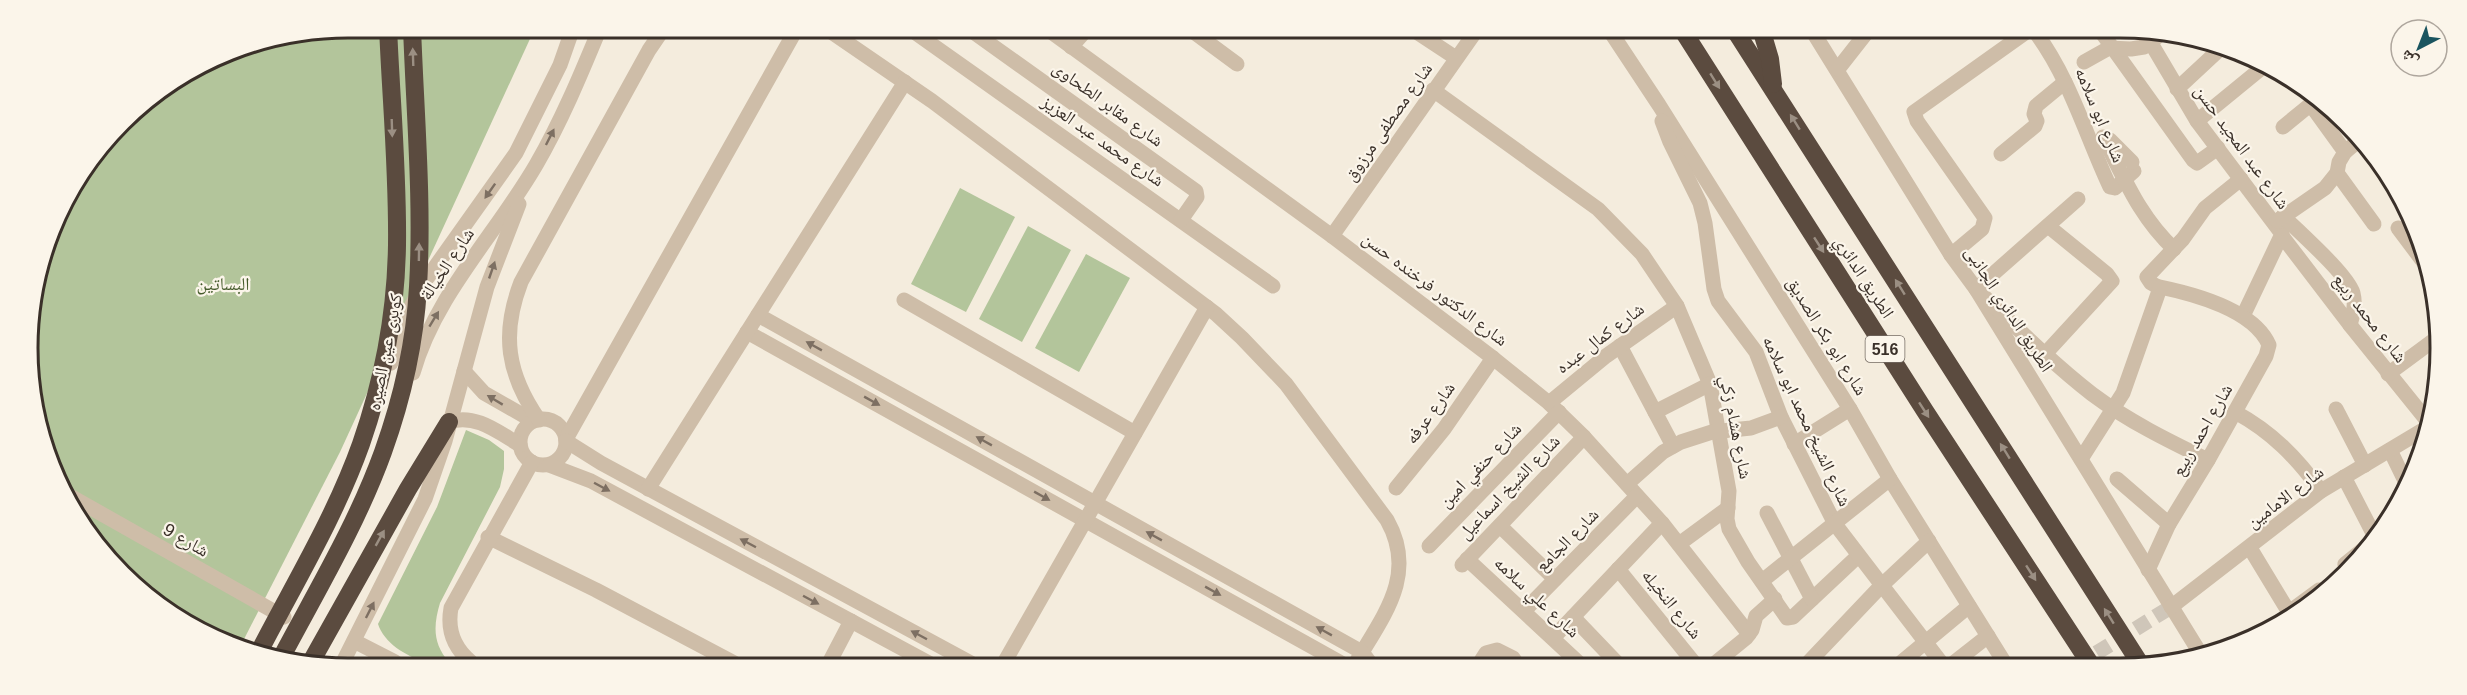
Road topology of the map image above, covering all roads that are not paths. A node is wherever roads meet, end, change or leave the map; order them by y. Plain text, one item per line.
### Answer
1 (388, 38) edge
2 (412, 38) edge
3 (569, 38) edge
4 (596, 38) edge
5 (657, 38) edge
6 (791, 38) edge
7 (840, 38) edge
8 (923, 38) edge
9 (982, 38) edge
10 (1059, 38) edge
11 (1079, 38) edge
12 (1202, 38) edge
13 (1426, 38) edge
14 (1471, 38) edge
15 (1615, 38) edge
16 (1687, 38) edge
17 (1740, 38) edge
18 (1764, 38) edge
19 (1817, 38) edge
20 (1862, 38) edge
21 (2018, 38) edge
22 (2039, 38) edge
23 (2106, 38) edge
24 (2149, 39) edge
25 (2155, 39) edge
26 (1071, 47) junction
27 (2112, 47) junction
28 (2216, 53) edge
29 (1456, 58) junction
30 (2084, 62) dead end
31 (1237, 64) dead end
32 (1838, 69) junction
33 (2259, 70) edge
34 (905, 82) junction
35 (2065, 82) junction
36 (1774, 89) junction
37 (2177, 89) junction
38 (1433, 90) junction
39 (2311, 104) edge
40 (1659, 105) junction
41 (2319, 110) edge
42 (2197, 121) junction
43 (2283, 128) dead end
44 (2097, 139) junction
45 (2354, 144) edge
46 (2218, 148) junction
47 (2345, 152) junction
48 (2001, 154) dead end
49 (536, 165) junction
50 (2131, 171) junction
51 (2337, 173) junction
52 (2241, 178) junction
53 (2078, 200) dead end
54 (1181, 220) junction
55 (2374, 224) dead end
56 (2280, 225) junction
57 (2048, 226) junction
58 (2398, 228) dead end
59 (1332, 236) junction
60 (2413, 248) edge
61 (2174, 249) junction
62 (1951, 255) junction
63 (1273, 286) dead end
64 (2160, 287) junction
65 (1976, 289) junction
66 (904, 300) dead end
67 (1677, 306) junction
68 (1207, 307) junction
69 (758, 315) junction
70 (2243, 316) junction
71 (2350, 326) junction
72 (747, 332) junction
73 (2430, 343) edge
74 (1620, 346) junction
75 (2045, 354) junction
76 (1493, 358) junction
77 (464, 371) junction
78 (2388, 374) junction
79 (1710, 384) junction
80 (1554, 408) junction
81 (2114, 409) junction
82 (2336, 409) dead end
83 (1850, 410) junction
84 (1655, 412) junction
85 (2235, 412) junction
86 (2422, 416) edge
87 (1780, 417) junction
88 (536, 421) junction
89 (449, 422) junction
90 (1719, 430) junction
91 (2418, 432) edge
92 (1135, 433) junction
93 (1584, 437) junction
94 (566, 440) junction
95 (1794, 444) junction
96 (520, 445) junction
97 (1673, 446) junction
98 (2390, 450) junction
99 (2081, 459) junction
100 (2208, 460) junction
101 (532, 462) junction
102 (549, 465) junction
103 (2365, 465) junction
104 (2402, 475) edge
105 (2344, 477) junction
106 (1890, 479) junction
107 (2117, 479) dead end
108 (1396, 488) dead end
109 (648, 489) junction
110 (1632, 490) junction
111 (2321, 491) junction
112 (78, 501) edge
113 (1095, 503) junction
114 (1728, 508) junction
115 (1767, 513) dead end
116 (1085, 520) junction
117 (1662, 523) junction
118 (1834, 524) junction
119 (2169, 524) junction
120 (1500, 526) junction
121 (2371, 528) edge
122 (488, 537) junction
123 (1929, 541) junction
124 (1679, 544) junction
125 (1429, 546) dead end
126 (2250, 548) junction
127 (1858, 556) junction
128 (1792, 560) junction
129 (1465, 562) joint
130 (1618, 569) junction
131 (2148, 570) junction
132 (1555, 579) junction
133 (1762, 581) junction
134 (1881, 586) junction
135 (852, 599) junction
136 (1775, 599) junction
137 (1812, 599) junction
138 (2176, 604) junction
139 (1969, 606) junction
140 (2286, 608) edge
141 (871, 609) junction
142 (1524, 611) junction
143 (1573, 616) junction
144 (284, 618) junction
145 (852, 622) junction
146 (1749, 634) junction
147 (1988, 636) junction
148 (1553, 638) junction
149 (354, 641) junction
150 (1925, 643) junction
151 (2205, 645) edge
152 (262, 646) edge
153 (268, 647) edge
154 (2197, 648) edge
155 (284, 651) edge
156 (293, 653) edge
157 (314, 656) edge
158 (2136, 657) edge
159 (345, 658) edge
160 (387, 658) edge
161 (467, 658) edge
162 (724, 658) edge
163 (832, 658) edge
164 (920, 658) edge
165 (962, 658) edge
166 (1007, 658) edge
167 (1333, 658) edge
168 (1360, 658) edge
169 (1364, 658) edge
170 (1483, 658) edge
171 (1513, 658) edge
172 (1574, 658) edge
173 (1612, 658) edge
174 (1690, 658) edge
175 (1721, 658) edge
176 (1815, 658) edge
177 (1907, 658) edge
178 (1937, 658) edge
179 (1960, 658) edge
180 (2002, 658) edge
181 (2086, 658) edge

1 -> 152 highway, كوبرى عين الصيره, bridge
155 -> 2 highway, كوبرى عين الصيره, bridge
3 -> 144 street, شارع الخيالة
49 -> 4 street, شارع الخيالة
5 - 88 street
6 - 94 street
7 - 34 street
8 - 54 street, شارع محمد عبد العزيز
9 - 54 street, شارع مقابر الطحاوى
10 - 26 street, شارع الدكتور فرخنده حسن
11 - 26 street
12 - 31 street
13 - 29 street
14 - 29 street, شارع مصطفى مرزوق
15 - 40 street, شارع ابو بكر الصديق
16 -> 181 highway, الطريق الدائري / 516
17 - 36 highway, الطريق الدائري / 516
18 - 36 highway
19 - 32 street, الطريق الدائري الجانبى
20 - 32 street
21 - 62 street
22 - 35 street, شارع ابو سلامه
23 - 27 street
24 - 27 street
25 - 37 street, شارع عبد المجيد حسن
26 - 59 street, شارع الدكتور فرخنده حسن
27 - 30 street
27 - 46 street
28 - 37 street
29 - 38 street, شارع مصطفى مرزوق
32 - 62 street, الطريق الدائري الجانبى
33 - 42 street
34 - 68 street
34 - 69 street
35 - 44 street, شارع ابو سلامه
35 - 48 street
158 -> 36 highway, الطريق الدائري / 516
37 - 42 street, شارع عبد المجيد حسن
38 - 59 street, شارع مصطفى مرزوق
38 - 67 street, شارع هشام زكي
39 - 43 street
40 - 83 street, شارع ابو بكر الصديق
40 - 87 street, شارع الشيخ محمد ابو سلامه
41 - 47 street
42 - 46 street, شارع عبد المجيد حسن
44 - 50 street
44 - 50 street, شارع ابو سلامه
45 - 47 street
46 - 52 street, شارع عبد المجيد حسن
47 - 51 street
77 -> 49 street
156 -> 49 street, شارع الخيالة
50 - 61 street
51 - 55 street
51 - 56 street
52 - 56 street, شارع عبد المجيد حسن
52 - 61 street
53 - 57 street
54 - 63 street, شارع محمد عبد العزيز
56 - 70 street, شارع عبد المجيد حسن
56 - 71 street, شارع محمد ربيع
56 - 71 street
57 - 65 street
57 - 75 street
58 - 60 street
59 - 76 street, شارع الدكتور فرخنده حسن
61 - 64 street
62 - 65 street, الطريق الدائري الجانبى
64 - 70 street
64 - 81 street
65 - 75 street
65 - 99 street, الطريق الدائري الجانبى
66 - 92 street
67 - 74 street, شارع كمال عبده
67 - 79 street, شارع هشام زكي
68 - 92 street
68 - 169 street
69 - 72 street
113 -> 69 street
70 - 85 street, شارع احمد ربيع
71 - 78 street, شارع محمد ربيع
72 - 109 street
72 -> 116 street
73 - 78 street
74 - 80 street, شارع كمال عبده
74 - 84 street
75 - 81 street
76 - 80 street, شارع الدكتور فرخنده حسن
76 - 108 street, شارع عرفه
88 -> 77 street
77 - 89 street
78 - 86 street, شارع محمد ربيع
79 - 84 street
79 - 90 street, شارع هشام زكي
80 - 93 street, شارع الدكتور فرخنده حسن
80 - 125 street, شارع حنفي امين
81 - 99 street
81 - 100 street
82 - 103 street
83 - 95 street
83 - 106 street, شارع ابو بكر الصديق
84 - 97 street
85 - 100 street, شارع احمد ربيع
85 - 111 street
87 - 90 street
87 - 95 street, شارع الشيخ محمد ابو سلامه
88 - 94 street
88 - 96 street
89 - 96 street
149 -> 89 street
157 -> 89 highway
90 - 97 street
90 - 114 street, شارع هشام زكي
91 - 98 street, شارع الامامين
92 - 113 street
93 - 110 street, شارع الدكتور فرخنده حسن
93 - 120 street, شارع الشيخ اسماعيل
94 - 102 street
94 - 109 street
95 - 118 street, شارع الشيخ محمد ابو سلامه
96 - 101 street
97 - 110 street, شارع الجامع
98 - 103 street, شارع الامامين
98 - 104 street
99 - 131 street, الطريق الدائري الجانبى
100 - 119 street, شارع احمد ربيع
101 - 102 street
101 - 122 street
102 -> 145 street
103 - 105 street, شارع الامامين
105 - 111 street, شارع الامامين
105 - 121 street
106 - 118 street
106 - 123 street, شارع ابو بكر الصديق
107 - 119 street
135 -> 109 street
110 - 117 street, شارع الدكتور فرخنده حسن
110 - 132 street, شارع الجامع
111 - 126 street, شارع الامامين
112 - 144 street, شارع 9
113 - 116 street
168 -> 113 street
114 - 124 street
114 - 133 street, شارع هشام زكي
115 - 128 street
116 - 166 street
116 -> 167 street
117 - 124 street, شارع الدكتور فرخنده حسن
117 - 130 street
118 - 127 street, شارع الشيخ محمد ابو سلامه
118 - 128 street
119 - 131 street, شارع احمد ربيع
120 - 129 street, شارع الشيخ اسماعيل
120 - 132 street
122 - 161 street
122 - 162 street
123 - 134 street
123 - 139 street, شارع ابو بكر الصديق
124 - 146 street, شارع الدكتور فرخنده حسن
126 - 138 street, شارع الامامين
126 - 140 street
127 - 134 street, شارع الشيخ محمد ابو سلامه
127 - 137 street
128 - 133 street
128 - 137 street
129 - 142 street, شارع علي سلامه
130 - 143 street
130 - 174 street, شارع النخيله
131 - 138 street, الطريق الدائري الجانبى
132 - 142 street, شارع الجامع
133 - 136 street, شارع هشام زكي
134 - 150 street, شارع الشيخ محمد ابو سلامه
134 - 176 street
135 - 141 street
135 - 145 street
136 - 137 street, شارع هشام زكي
136 - 146 street
138 - 151 street
138 - 154 street
139 - 147 street, شارع ابو بكر الصديق
139 - 150 street
141 - 145 street
165 -> 141 street
142 - 148 street, شارع علي سلامه
143 - 148 street
143 - 173 street
144 - 153 street, شارع الخيالة
145 - 163 street
145 - 164 street
146 - 175 street
147 - 179 street
147 - 180 street, شارع ابو بكر الصديق
148 - 172 street, شارع علي سلامه
149 - 159 street
149 - 160 street
150 - 177 street
150 - 178 street, شارع الشيخ محمد ابو سلامه
170 - 171 street

